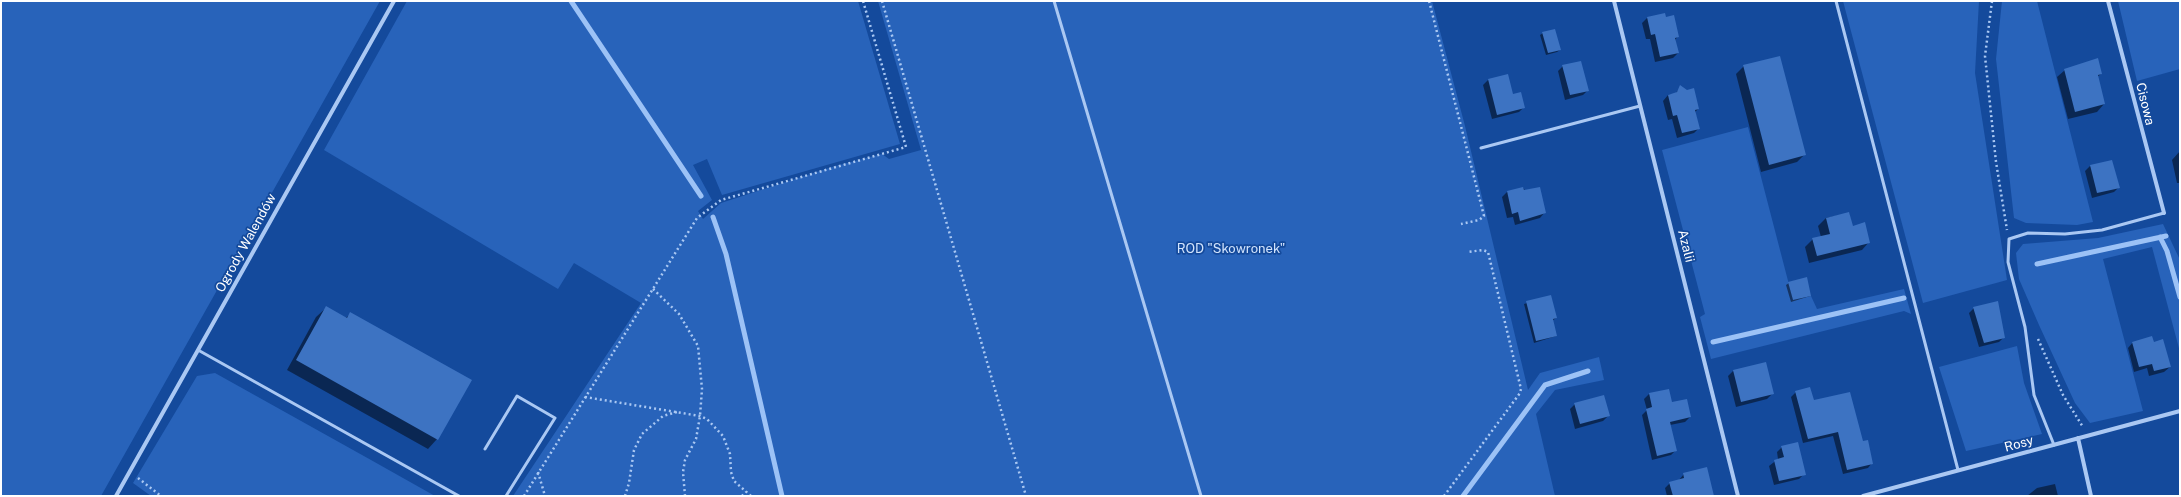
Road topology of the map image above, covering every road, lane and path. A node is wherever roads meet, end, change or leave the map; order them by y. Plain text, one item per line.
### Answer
1 (394, 1) edge
2 (863, 1) edge
3 (882, 1) edge
4 (1054, 1) edge
5 (1430, 1) edge
6 (1614, 1) edge
7 (1836, 1) edge
8 (1992, 1) edge
9 (2108, 1) edge
10 (1640, 106) junction
11 (1481, 148) dead end
12 (2164, 213) joint
13 (1462, 224) dead end
14 (2009, 238) junction
15 (1468, 252) dead end
16 (653, 288) junction
17 (2025, 327) junction
18 (198, 350) junction
19 (585, 397) junction
20 (678, 412) junction
21 (2180, 412) edge
22 (700, 416) junction
23 (2088, 436) junction
24 (2078, 438) junction
25 (2054, 445) junction
26 (485, 448) dead end
27 (1958, 470) junction
28 (129, 472) junction
29 (538, 472) junction
30 (746, 492) junction
31 (116, 496) edge
32 (161, 496) edge
33 (459, 496) edge
34 (506, 496) edge
35 (524, 496) edge
36 (545, 496) edge
37 (625, 496) edge
38 (685, 496) edge
39 (742, 496) edge
40 (751, 496) edge
41 (1026, 496) edge
42 (1201, 496) edge
43 (1444, 496) edge
44 (1738, 496) edge
45 (1863, 496) edge
46 (2091, 496) edge

1 - 18 street, Ogrody Walendów
2 - 16 path
3 - 41 path
4 - 42 lane
5 - 13 path
6 - 10 street, Azalii
7 - 27 lane
8 - 14 path
9 - 12 street, Cisowa
10 - 11 lane
10 - 44 street, Azalii
12 - 14 lane
14 - 17 lane
15 - 43 path
16 - 19 path
16 - 22 path
17 - 23 path
17 - 25 lane
18 - 28 street, Ogrody Walendów
18 - 33 lane
19 - 20 path
19 - 29 path
20 - 22 path
20 - 37 path
21 - 23 street, Rosy
22 - 30 path
22 - 38 path
23 - 24 street, Rosy
24 - 25 street, Rosy
24 - 46 street
25 - 27 street, Rosy
26 - 34 lane
27 - 45 street, Rosy
28 - 31 street, Ogrody Walendów
28 - 32 path
29 - 35 path
29 - 36 path
30 - 39 path
30 - 40 path

